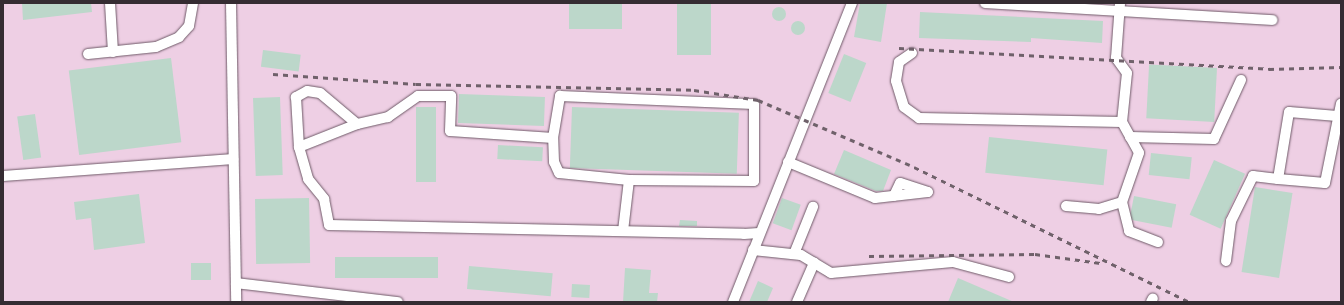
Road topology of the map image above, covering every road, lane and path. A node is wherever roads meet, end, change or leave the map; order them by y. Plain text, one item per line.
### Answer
1 (110, 3) edge
2 (193, 3) edge
3 (231, 3) edge
4 (852, 3) edge
5 (985, 3) edge
6 (1119, 7) edge
7 (1272, 20) dead end
8 (113, 52) junction
9 (912, 52) dead end
10 (88, 54) dead end
11 (1241, 80) dead end
12 (1341, 104) edge
13 (1337, 116) junction
14 (1122, 122) junction
15 (357, 124) junction
16 (1130, 137) junction
17 (553, 138) junction
18 (299, 146) junction
19 (233, 159) junction
20 (788, 162) junction
21 (3, 176) edge
22 (1278, 179) junction
23 (629, 180) junction
24 (894, 196) dead end
25 (1122, 202) junction
26 (1066, 206) dead end
27 (813, 207) dead end
28 (623, 231) junction
29 (760, 233) junction
30 (1158, 242) dead end
31 (753, 250) junction
32 (794, 254) junction
33 (1226, 261) dead end
34 (814, 263) junction
35 (1009, 277) dead end
36 (236, 283) junction
37 (236, 302) edge
38 (398, 302) edge
39 (733, 302) edge
40 (797, 302) edge

1 - 8 street
2 - 8 street
3 - 19 street
4 - 20 street
5 - 6 street
6 - 7 street
6 - 14 street
8 - 10 street
9 - 14 street
11 - 16 street
12 - 13 street
13 - 22 street
13 - 22 street
14 - 16 street
15 - 17 street
15 - 18 street
15 - 18 street
16 - 25 street
17 - 23 street
17 - 23 street
18 - 28 street
19 - 21 street
19 - 36 street
20 - 24 street
20 - 29 street
22 - 33 street
23 - 28 street
25 - 26 street
25 - 30 street
27 - 32 street
28 - 29 street
29 - 31 street
31 - 32 street
31 - 39 street
32 - 34 street
34 - 35 street
34 - 40 street
36 - 37 street
36 - 38 street

